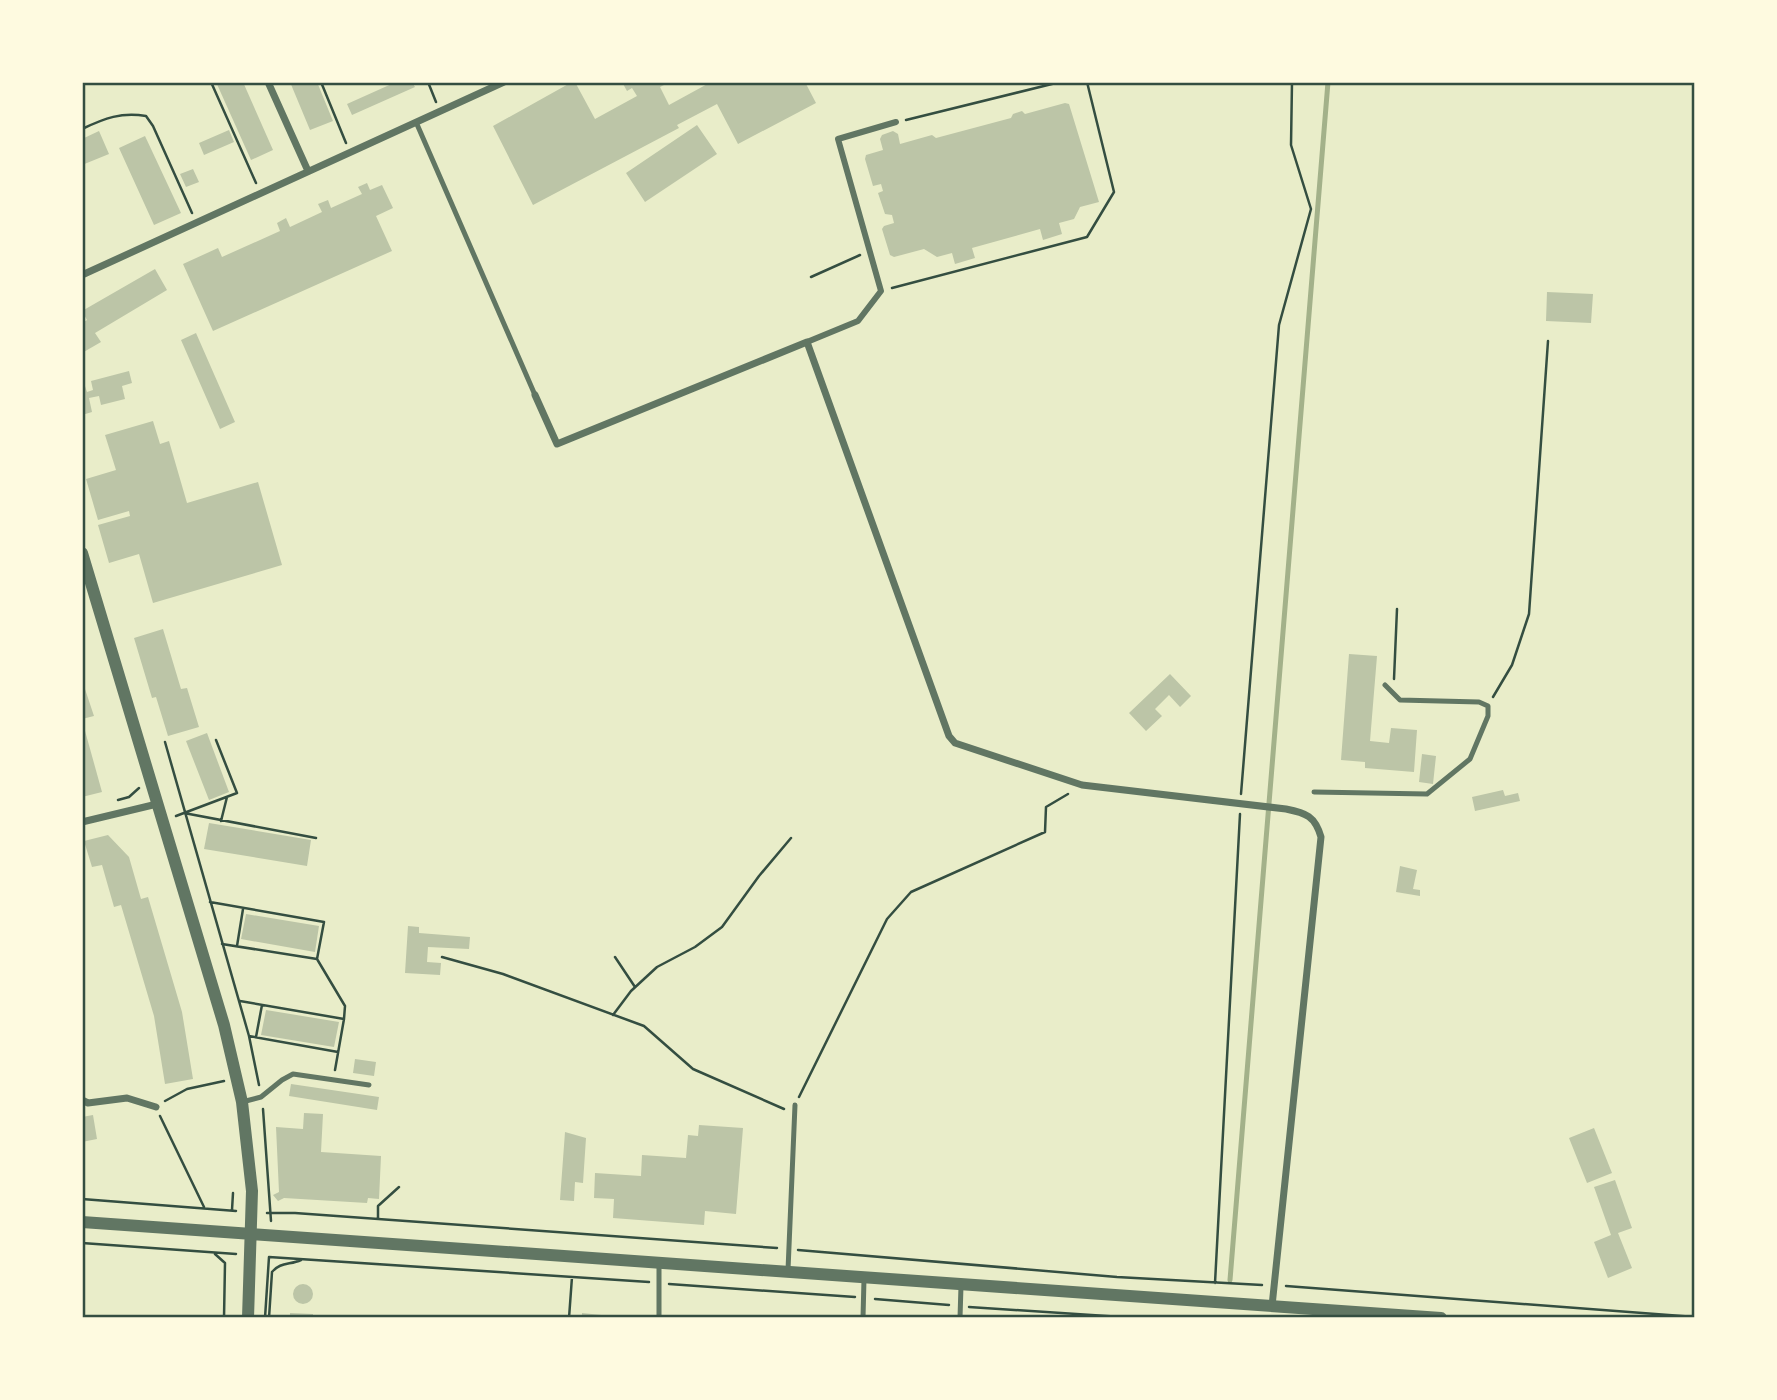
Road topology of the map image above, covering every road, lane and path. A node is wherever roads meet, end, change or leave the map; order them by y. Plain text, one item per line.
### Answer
1 (211, 82) edge
2 (268, 82) edge
3 (321, 82) edge
4 (428, 82) edge
5 (504, 82) edge
6 (1060, 82) edge
7 (1087, 82) edge
8 (1292, 82) edge
9 (490, 85) edge
10 (436, 102) dead end
11 (416, 122) junction
12 (896, 122) joint
13 (82, 129) edge
14 (353, 139) dead end
15 (308, 171) junction
16 (260, 182) dead end
17 (192, 213) dead end
18 (870, 250) junction
19 (82, 275) edge
20 (811, 277) dead end
21 (881, 291) junction
22 (1548, 341) dead end
23 (807, 342) junction
24 (535, 395) joint
25 (82, 553) edge
26 (1396, 609) dead end
27 (1385, 685) dead end
28 (1393, 692) junction
29 (1488, 706) junction
30 (216, 740) dead end
31 (164, 742) dead end
32 (1082, 785) junction
33 (1314, 792) dead end
34 (227, 797) junction
35 (1240, 803) junction
36 (157, 804) junction
37 (184, 813) junction
38 (221, 821) junction
39 (82, 822) edge
40 (316, 838) dead end
41 (791, 838) dead end
42 (210, 902) junction
43 (243, 909) junction
44 (222, 944) junction
45 (237, 946) junction
46 (442, 957) dead end
47 (615, 957) dead end
48 (317, 959) junction
49 (635, 988) junction
50 (239, 1001) junction
51 (262, 1005) junction
52 (613, 1015) junction
53 (344, 1019) junction
54 (249, 1036) junction
55 (256, 1037) junction
56 (338, 1052) junction
57 (236, 1078) junction
58 (333, 1080) junction
59 (369, 1085) dead end
60 (261, 1097) junction
61 (82, 1100) edge
62 (242, 1102) junction
63 (795, 1105) joint
64 (156, 1107) junction
65 (794, 1113) junction
66 (399, 1187) dead end
67 (233, 1193) dead end
68 (82, 1199) edge
69 (204, 1207) junction
70 (378, 1219) junction
71 (82, 1222) edge
72 (251, 1233) junction
73 (82, 1243) edge
74 (789, 1249) junction
75 (213, 1252) junction
76 (234, 1254) dead end
77 (304, 1259) junction
78 (659, 1262) junction
79 (788, 1270) junction
80 (864, 1276) junction
81 (572, 1277) junction
82 (659, 1283) junction
83 (961, 1283) junction
84 (1215, 1283) junction
85 (1274, 1285) junction
86 (863, 1298) junction
87 (1215, 1301) junction
88 (960, 1306) junction
89 (1272, 1306) junction
90 (1695, 1317) edge
91 (225, 1318) edge
92 (248, 1318) edge
93 (267, 1318) edge
94 (569, 1318) edge
95 (659, 1318) edge
96 (863, 1318) edge
97 (960, 1318) edge
98 (1137, 1318) edge
99 (1441, 1318) edge

1 - 16 path
2 - 15 street
3 - 14 path
4 - 10 path
5 - 9 street
6 - 12 path
7 - 21 path
8 - 35 path
9 - 11 street
11 - 15 street
11 - 24 lane
12 - 18 street
13 - 17 path
15 - 19 street
18 - 20 path
18 - 21 street
21 - 23 street
22 - 29 path
23 - 24 street
23 - 32 street
25 - 36 street
26 - 28 path
27 - 28 lane
28 - 29 lane
29 - 33 lane
30 - 34 path
31 - 37 path
32 - 35 street
32 - 63 path
34 - 37 path
34 - 38 path
35 - 84 path
35 - 85 street
36 - 39 street
36 - 57 street
37 - 38 path
37 - 42 path
38 - 40 path
41 - 49 path
42 - 43 path
42 - 44 path
43 - 45 path
43 - 48 path
44 - 45 path
44 - 50 path
45 - 48 path
46 - 52 path
47 - 49 path
48 - 53 path
49 - 52 path
50 - 51 path
50 - 54 path
51 - 53 path
51 - 55 path
52 - 65 path
53 - 56 path
54 - 55 path
54 - 60 path
55 - 56 path
56 - 58 path
57 - 62 street
57 - 64 path
58 - 59 lane
58 - 60 lane
60 - 62 lane
60 - 70 path
61 - 64 street
62 - 72 street
63 - 65 lane
64 - 69 path
65 - 74 lane
66 - 70 path
67 - 69 path
68 - 69 path
70 - 74 path
71 - 72 street
72 - 78 street
72 - 92 street
73 - 75 path
74 - 79 lane
74 - 84 path
75 - 76 path
75 - 91 path
77 - 81 path
77 - 93 path
77 - 93 path
78 - 79 street
78 - 82 lane
79 - 80 street
80 - 83 street
80 - 86 lane
81 - 82 path
81 - 94 path
82 - 86 path
82 - 95 lane
83 - 87 street
83 - 88 lane
84 - 85 path
84 - 87 path
85 - 89 street
85 - 90 path
86 - 88 path
86 - 96 lane
87 - 89 street
88 - 97 lane
88 - 98 path
89 - 99 street

